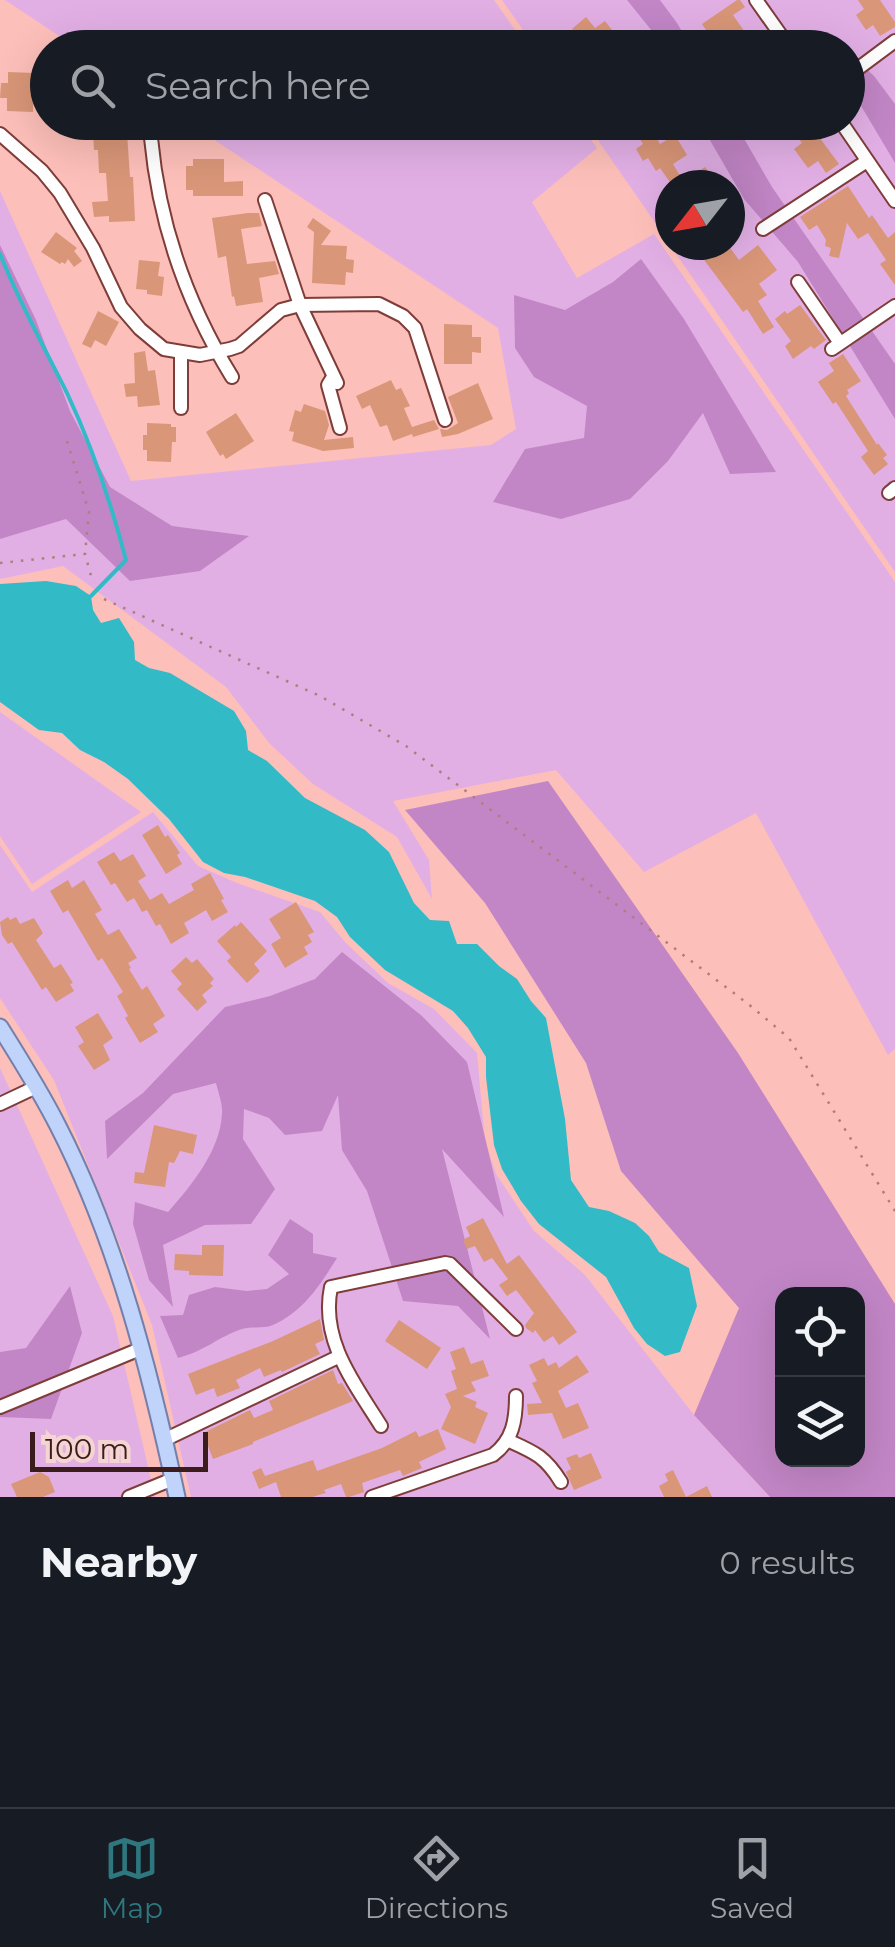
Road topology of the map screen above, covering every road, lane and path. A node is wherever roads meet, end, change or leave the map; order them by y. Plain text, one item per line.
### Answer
1 (756, 0) edge
2 (777, 30) edge
3 (895, 42) edge
4 (865, 64) edge
5 (0, 134) edge
6 (151, 140) edge
7 (854, 140) edge
8 (867, 161) junction
9 (265, 200) dead end
10 (895, 201) edge
11 (762, 229) dead end
12 (798, 282) dead end
13 (300, 304) junction
14 (895, 306) edge
15 (216, 351) junction
16 (181, 352) junction
17 (232, 377) dead end
18 (182, 408) dead end
19 (445, 420) dead end
20 (340, 428) dead end
21 (67, 440) dead end
22 (85, 554) junction
23 (0, 563) edge
24 (92, 583) dead end
25 (104, 599) dead end
26 (0, 1027) edge
27 (36, 1087) junction
28 (0, 1104) edge
29 (895, 1212) edge
30 (516, 1329) dead end
31 (140, 1348) junction
32 (338, 1357) junction
33 (516, 1396) dead end
34 (0, 1407) edge
35 (380, 1426) dead end
36 (164, 1440) junction
37 (508, 1440) junction
38 (173, 1479) junction
39 (561, 1482) dead end
40 (129, 1497) edge
41 (177, 1497) edge
42 (372, 1497) edge

1 - 2 street
3 - 4 street
5 - 16 street
6 - 15 street
7 - 8 street
8 - 10 street
8 - 11 street
9 - 13 street
12 - 14 street
13 - 15 street
13 - 19 street
13 - 20 street
15 - 16 street
15 - 17 street
16 - 18 street
21 - 22 path
22 - 23 path
22 - 24 path
25 - 29 path
26 - 27 main road
27 - 28 street
27 - 31 main road
30 - 32 street
31 - 34 street
31 - 36 main road
32 - 35 street
32 - 36 street
33 - 37 street
36 - 38 main road
37 - 39 street
37 - 42 street
38 - 40 street
38 - 41 main road

